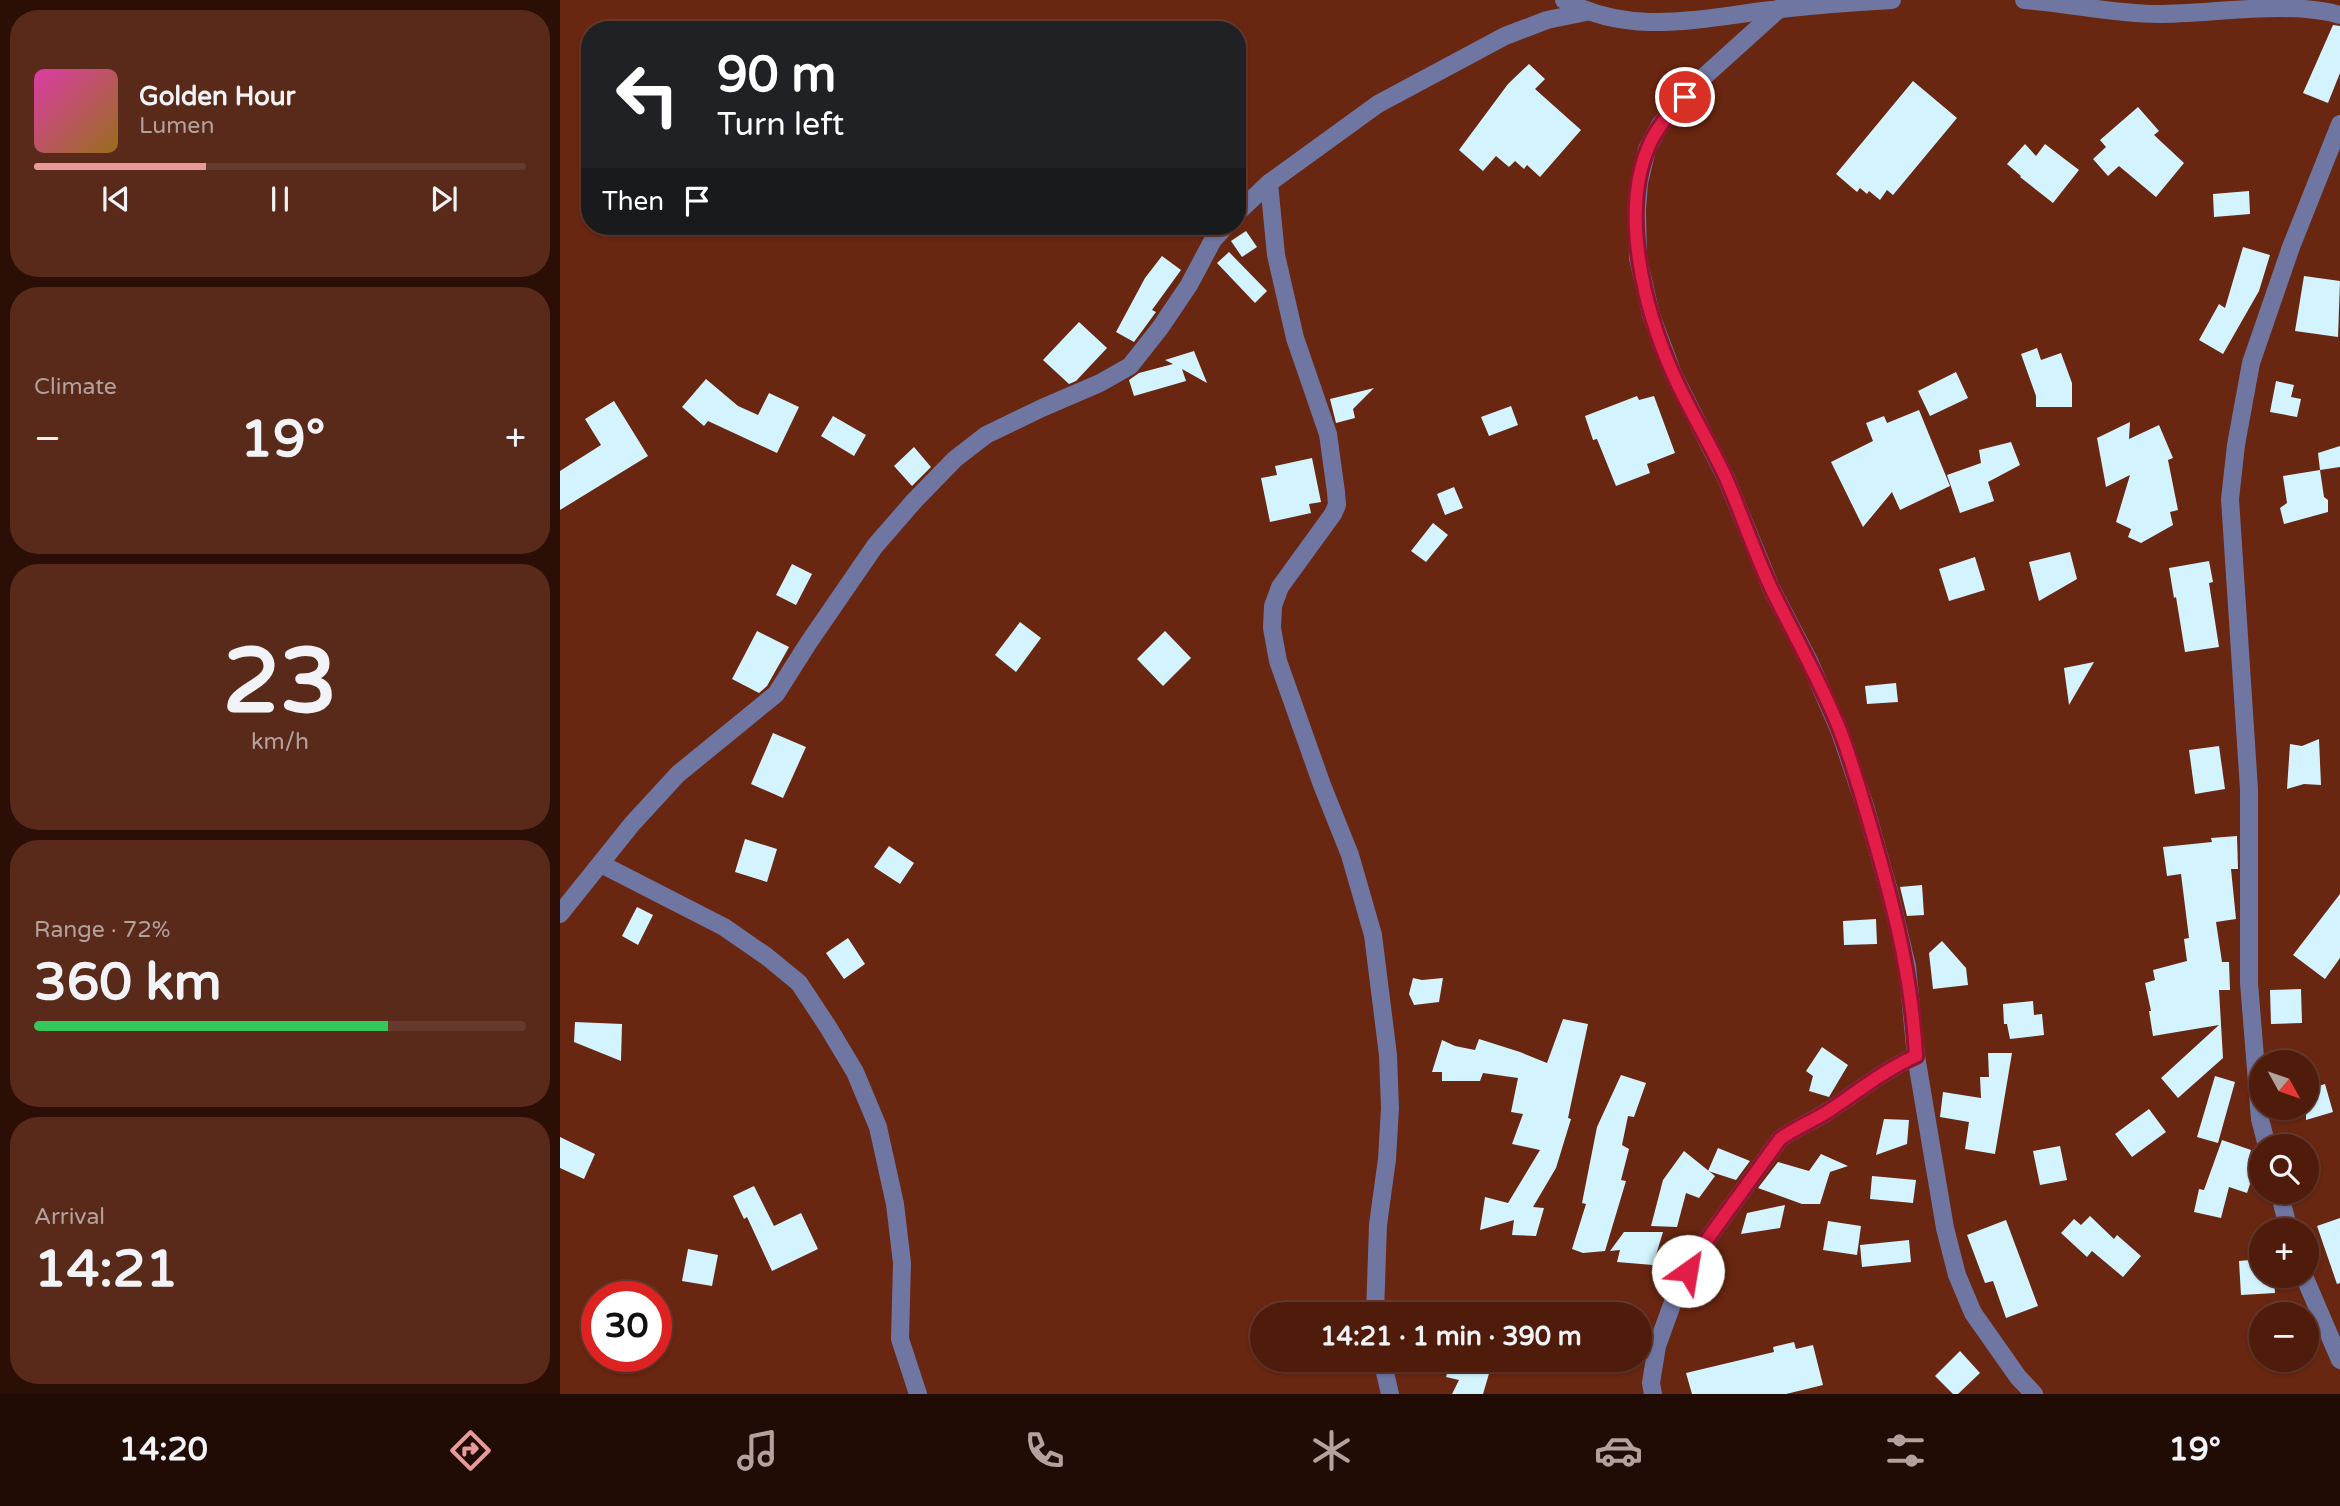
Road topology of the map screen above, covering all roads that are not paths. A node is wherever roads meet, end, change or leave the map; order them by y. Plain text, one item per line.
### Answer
1 (1564, 0) edge
2 (1892, 0) edge
3 (2024, 0) edge
4 (1779, 9) junction
5 (1586, 12) junction
6 (2340, 15) edge
7 (2340, 124) edge
8 (1269, 183) junction
9 (1246, 205) edge
10 (1218, 235) edge
11 (601, 864) junction
12 (560, 914) edge
13 (1916, 1056) junction
14 (2264, 1134) edge
15 (2309, 1288) edge
16 (1375, 1302) edge
17 (2340, 1360) edge
18 (1384, 1372) edge
19 (918, 1394) edge
20 (1390, 1394) edge
21 (1653, 1394) edge
22 (2034, 1394) edge

1 - 5 street
2 - 4 street
3 - 6 street
4 - 5 street
4 - 13 street
5 - 8 street
7 - 14 street
8 - 9 street
8 - 16 street
10 - 11 street
11 - 12 street
11 - 19 street
13 - 21 street
13 - 22 street
15 - 17 street
18 - 20 street

